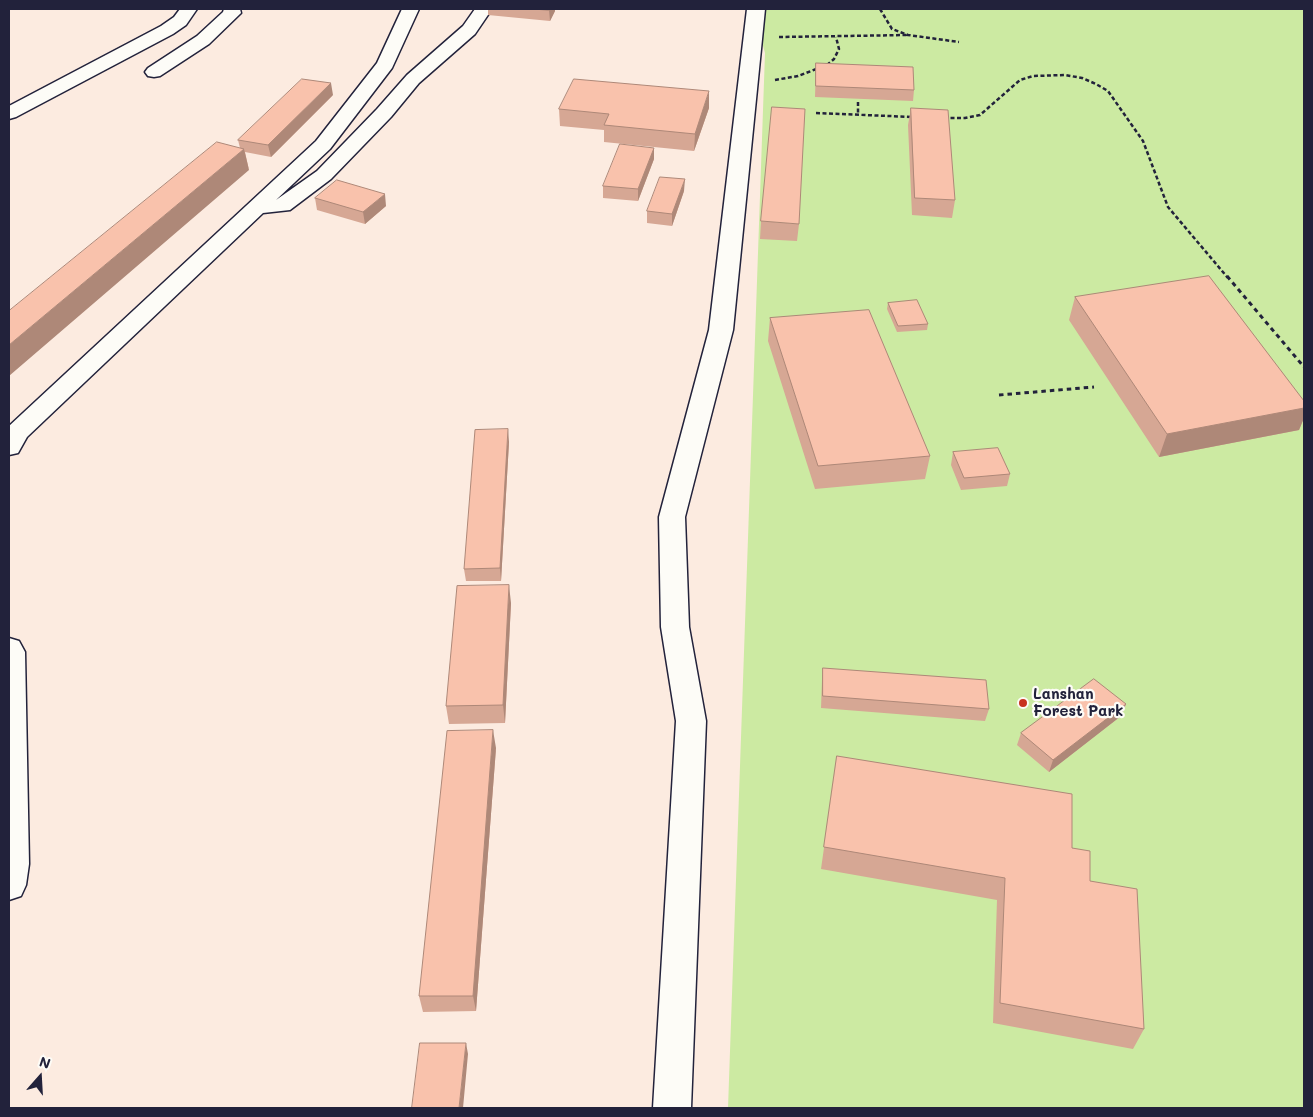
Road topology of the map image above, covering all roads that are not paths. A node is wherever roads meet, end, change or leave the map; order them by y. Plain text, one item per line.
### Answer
1 (188, 9) edge
2 (232, 9) edge
3 (410, 9) edge
4 (483, 9) edge
5 (756, 9) edge
6 (154, 72) dead end
7 (9, 113) edge
8 (255, 209) junction
9 (9, 447) edge
10 (9, 649) edge
11 (9, 885) edge
12 (672, 1108) edge

1 - 7 street
2 - 6 street
3 - 8 street
4 - 8 street
5 - 12 street
8 - 9 street
10 - 11 street

